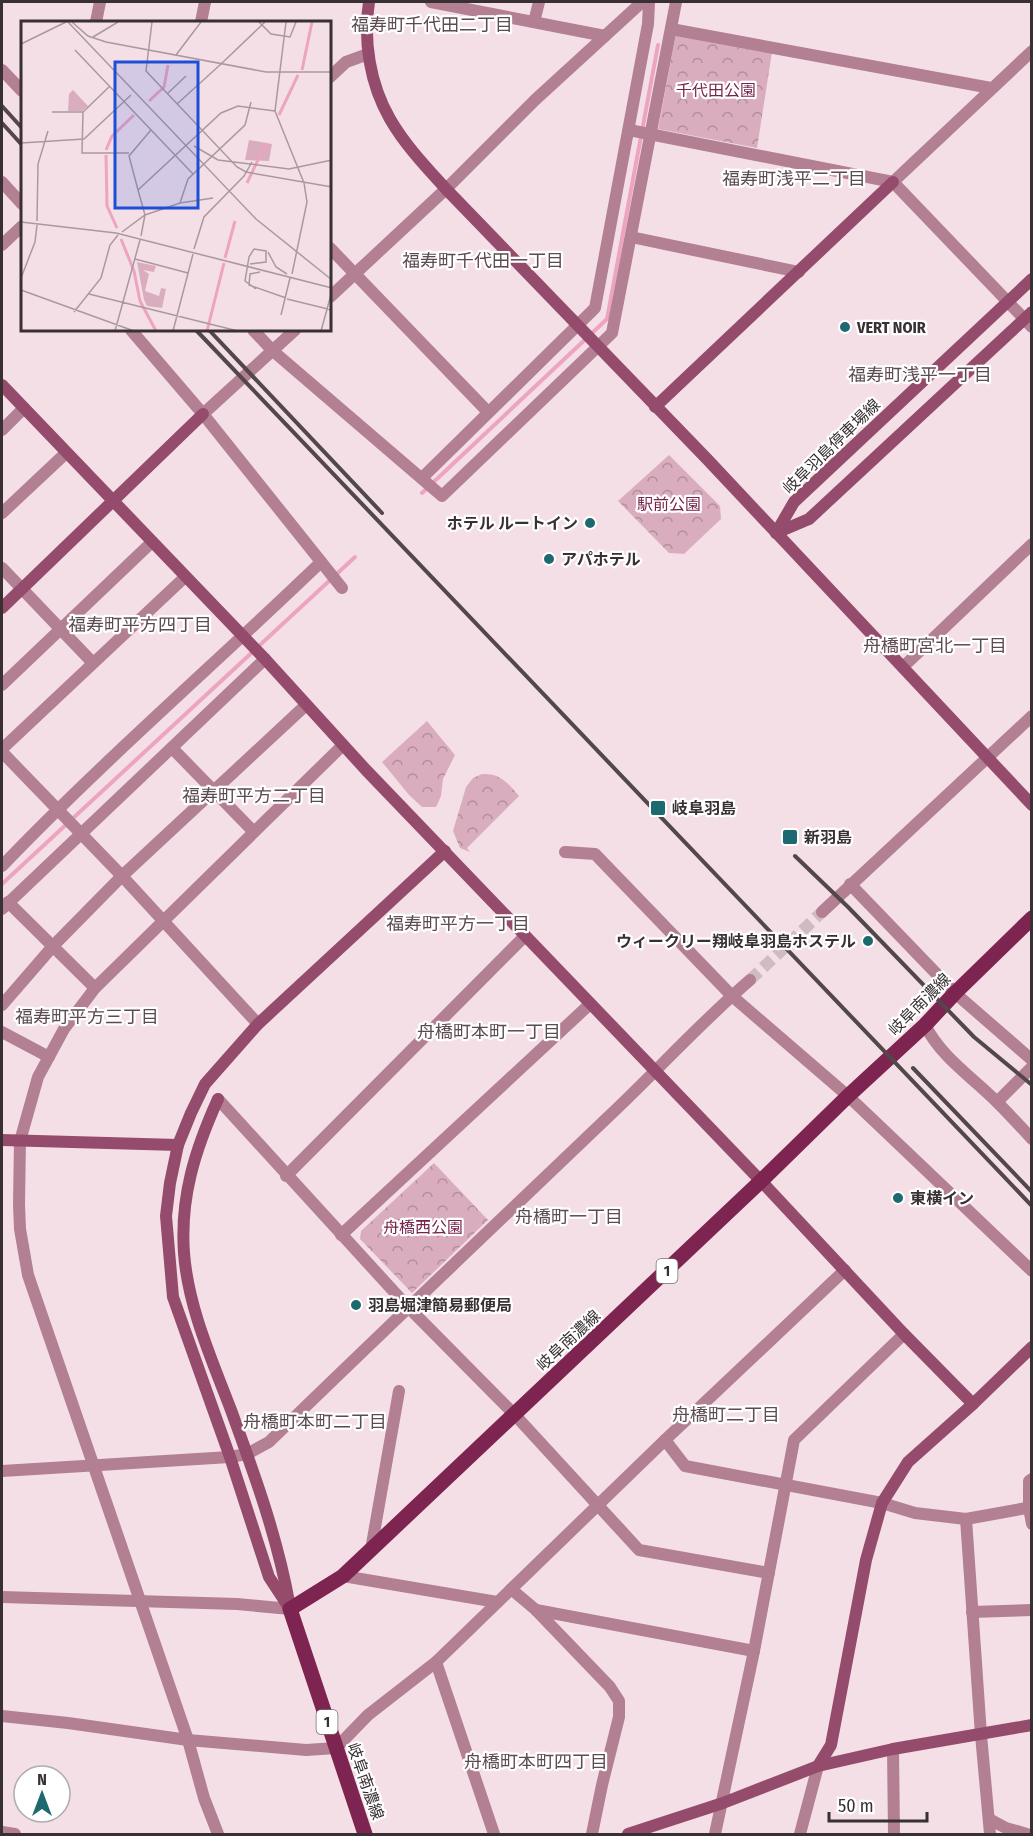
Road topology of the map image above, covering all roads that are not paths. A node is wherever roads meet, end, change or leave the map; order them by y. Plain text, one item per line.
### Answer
1 (100, 2) edge
2 (205, 2) edge
3 (369, 2) edge
4 (431, 2) edge
5 (539, 2) edge
6 (642, 2) edge
7 (649, 2) edge
8 (676, 2) edge
9 (96, 21) edge
10 (201, 21) edge
11 (534, 22) junction
12 (671, 28) junction
13 (605, 36) junction
14 (1032, 51) edge
15 (368, 54) junction
16 (2, 70) edge
17 (332, 75) edge
18 (991, 88) junction
19 (21, 90) edge
20 (641, 133) junction
21 (2, 182) edge
22 (893, 182) junction
23 (446, 189) junction
24 (21, 203) edge
25 (21, 227) edge
26 (631, 237) junction
27 (2, 245) edge
28 (332, 250) edge
29 (799, 272) junction
30 (354, 274) junction
31 (1032, 279) edge
32 (332, 295) edge
33 (1007, 302) junction
34 (1029, 319) edge
35 (580, 327) junction
36 (133, 332) edge
37 (255, 332) edge
38 (293, 332) edge
39 (595, 344) junction
40 (273, 351) junction
41 (2, 385) edge
42 (655, 407) junction
43 (24, 408) junction
44 (489, 412) junction
45 (203, 414) junction
46 (2, 430) edge
47 (66, 453) junction
48 (424, 479) junction
49 (113, 501) junction
50 (2, 513) edge
51 (776, 533) junction
52 (152, 542) junction
53 (1032, 544) edge
54 (324, 567) junction
55 (2, 568) edge
56 (185, 577) junction
57 (340, 586) dead end
58 (22, 589) junction
59 (2, 608) edge
60 (60, 629) junction
61 (247, 641) junction
62 (263, 657) junction
63 (93, 663) junction
64 (903, 667) junction
65 (2, 685) edge
66 (306, 705) junction
67 (1032, 716) edge
68 (343, 745) junction
69 (172, 748) junction
70 (2, 751) edge
71 (988, 757) junction
72 (213, 791) junction
73 (1032, 804) edge
74 (59, 813) junction
75 (254, 832) junction
76 (78, 833) junction
77 (445, 851) junction
78 (565, 852) dead end
79 (2, 866) edge
80 (122, 876) junction
81 (850, 884) junction
82 (5, 905) edge
83 (822, 912) tunnel mouth
84 (1032, 918) edge
85 (163, 922) junction
86 (525, 936) junction
87 (54, 945) junction
88 (750, 980) tunnel mouth
89 (95, 988) junction
90 (955, 993) junction
91 (732, 996) junction
92 (590, 1004) junction
93 (2, 1005) edge
94 (258, 1024) junction
95 (926, 1025) junction
96 (2, 1032) edge
97 (49, 1057) junction
98 (1032, 1060) edge
99 (1032, 1067) edge
100 (656, 1072) junction
101 (848, 1096) junction
102 (997, 1102) junction
103 (1032, 1139) edge
104 (2, 1140) edge
105 (20, 1141) junction
106 (178, 1145) junction
107 (286, 1176) junction
108 (761, 1182) junction
109 (341, 1235) junction
110 (845, 1270) junction
111 (1032, 1271) edge
112 (408, 1307) junction
113 (904, 1334) junction
114 (1032, 1347) edge
115 (399, 1391) dead end
116 (973, 1404) junction
117 (515, 1415) junction
118 (665, 1440) junction
119 (248, 1454) junction
120 (230, 1457) junction
121 (93, 1464) junction
122 (2, 1471) edge
123 (1032, 1479) edge
124 (784, 1484) junction
125 (882, 1503) junction
126 (597, 1506) junction
127 (1030, 1507) edge
128 (966, 1519) junction
129 (1032, 1524) edge
130 (371, 1550) junction
131 (769, 1573) junction
132 (343, 1576) junction
133 (511, 1589) junction
134 (2, 1597) edge
135 (140, 1601) junction
136 (497, 1602) junction
137 (290, 1609) junction
138 (536, 1610) junction
139 (1032, 1610) edge
140 (972, 1612) junction
141 (754, 1651) junction
142 (436, 1662) junction
143 (2, 1716) edge
144 (1032, 1725) edge
145 (981, 1735) junction
146 (188, 1740) junction
147 (336, 1748) junction
148 (893, 1749) junction
149 (818, 1766) junction
150 (723, 1803) junction
151 (989, 1820) junction
152 (2, 1832) edge
153 (15, 1834) edge
154 (218, 1834) edge
155 (365, 1834) edge
156 (494, 1834) edge
157 (592, 1834) edge
158 (628, 1834) edge
159 (715, 1834) edge
160 (800, 1834) edge
161 (894, 1834) edge
162 (990, 1834) edge
163 (1027, 1834) edge

1 - 9 street
2 - 10 street
3 - 15 street
4 - 11 street
5 - 11 street
6 - 13 street
7 - 20 street
8 - 12 street
11 - 13 street
12 - 18 street
12 - 20 street
13 - 23 street
14 - 18 street
15 - 17 street
15 - 23 street
16 - 19 street
18 - 22 street
20 - 22 street
20 - 26 street
20 - 35 street
21 - 24 street
22 - 29 street
22 - 33 street
23 - 30 street
23 - 35 street
25 - 27 street
26 - 29 street
26 - 39 street
28 - 30 street
29 - 42 street
30 - 32 street
30 - 44 street
31 - 33 street, 岐阜羽島停車場線
33 - 34 street
33 - 51 street, 岐阜羽島停車場線
34 - 51 street
35 - 39 street
35 - 44 street
36 - 45 street
37 - 40 street
38 - 40 street
39 - 42 street
39 - 48 street
40 - 45 street
40 - 48 street
41 - 43 street
42 - 51 street
43 - 46 street
43 - 47 street
44 - 48 street
45 - 49 street
45 - 54 street
47 - 49 street
47 - 50 street
49 - 52 street
49 - 58 street
51 - 64 street
52 - 56 street
52 - 60 street
53 - 64 street
54 - 57 street
54 - 61 street
55 - 58 street
56 - 61 street
56 - 63 street
58 - 59 street
58 - 60 street
60 - 63 street
60 - 65 street
61 - 62 street
61 - 74 street
62 - 66 street
62 - 69 street
63 - 70 street
64 - 71 street
66 - 68 street
66 - 72 street
67 - 71 street
68 - 75 street
68 - 77 street
69 - 72 street
69 - 76 street
70 - 74 street
71 - 73 street
71 - 81 street
72 - 75 street
72 - 80 street
74 - 76 street
74 - 79 street
75 - 85 street
76 - 80 street
76 - 82 street
77 - 86 street
77 - 94 street
78 - 91 street
80 - 85 street
80 - 87 street
81 - 83 street
81 - 90 street
82 - 87 street
84 - 90 main road, 岐阜南濃線 / 1
85 - 89 street
85 - 94 street
86 - 92 street
86 - 107 street
87 - 89 street
87 - 93 street
88 - 91 street
89 - 97 street
90 - 95 main road, 岐阜南濃線 / 1
90 - 98 street
91 - 100 street
91 - 101 street
92 - 100 street
92 - 109 street
94 - 106 street
95 - 101 main road, 岐阜南濃線 / 1
95 - 102 street
96 - 97 street
97 - 105 street
99 - 102 street
100 - 108 street
100 - 112 street
101 - 108 main road, 岐阜南濃線 / 1
101 - 111 street
102 - 103 street
104 - 105 street
105 - 106 street
105 - 121 street
106 - 120 street
107 - 109 street
107 - 119 street
108 - 110 street
108 - 117 main road, 岐阜南濃線 / 1
109 - 112 street
110 - 113 street
110 - 118 street
112 - 117 street
112 - 119 street
113 - 116 street
113 - 124 street
114 - 116 street
115 - 130 street
116 - 125 street
117 - 126 street
117 - 130 main road, 岐阜南濃線 / 1
118 - 124 street
118 - 126 street
119 - 120 street
119 - 137 street
120 - 121 street
120 - 137 street
121 - 122 street
121 - 135 street
123 - 127 street
124 - 125 street
124 - 131 street
125 - 128 street
125 - 149 street
126 - 131 street
126 - 133 street
127 - 128 street
127 - 129 street
128 - 140 street
130 - 132 main road, 岐阜南濃線 / 1
131 - 141 street
132 - 136 street
132 - 137 main road, 岐阜南濃線 / 1
133 - 136 street
133 - 138 street
134 - 135 street
135 - 137 street
135 - 146 street
136 - 142 street
137 - 147 main road, 岐阜南濃線 / 1
138 - 141 street
138 - 157 street
139 - 140 street
140 - 145 street
141 - 150 street
142 - 147 street
142 - 156 street
143 - 146 street
144 - 145 street
145 - 148 street
145 - 151 street
146 - 147 street
146 - 154 street
147 - 155 main road, 岐阜南濃線 / 1
148 - 149 street
148 - 161 street
149 - 150 street
149 - 160 street
150 - 158 street
150 - 159 street
151 - 162 street
151 - 163 street
152 - 153 street

